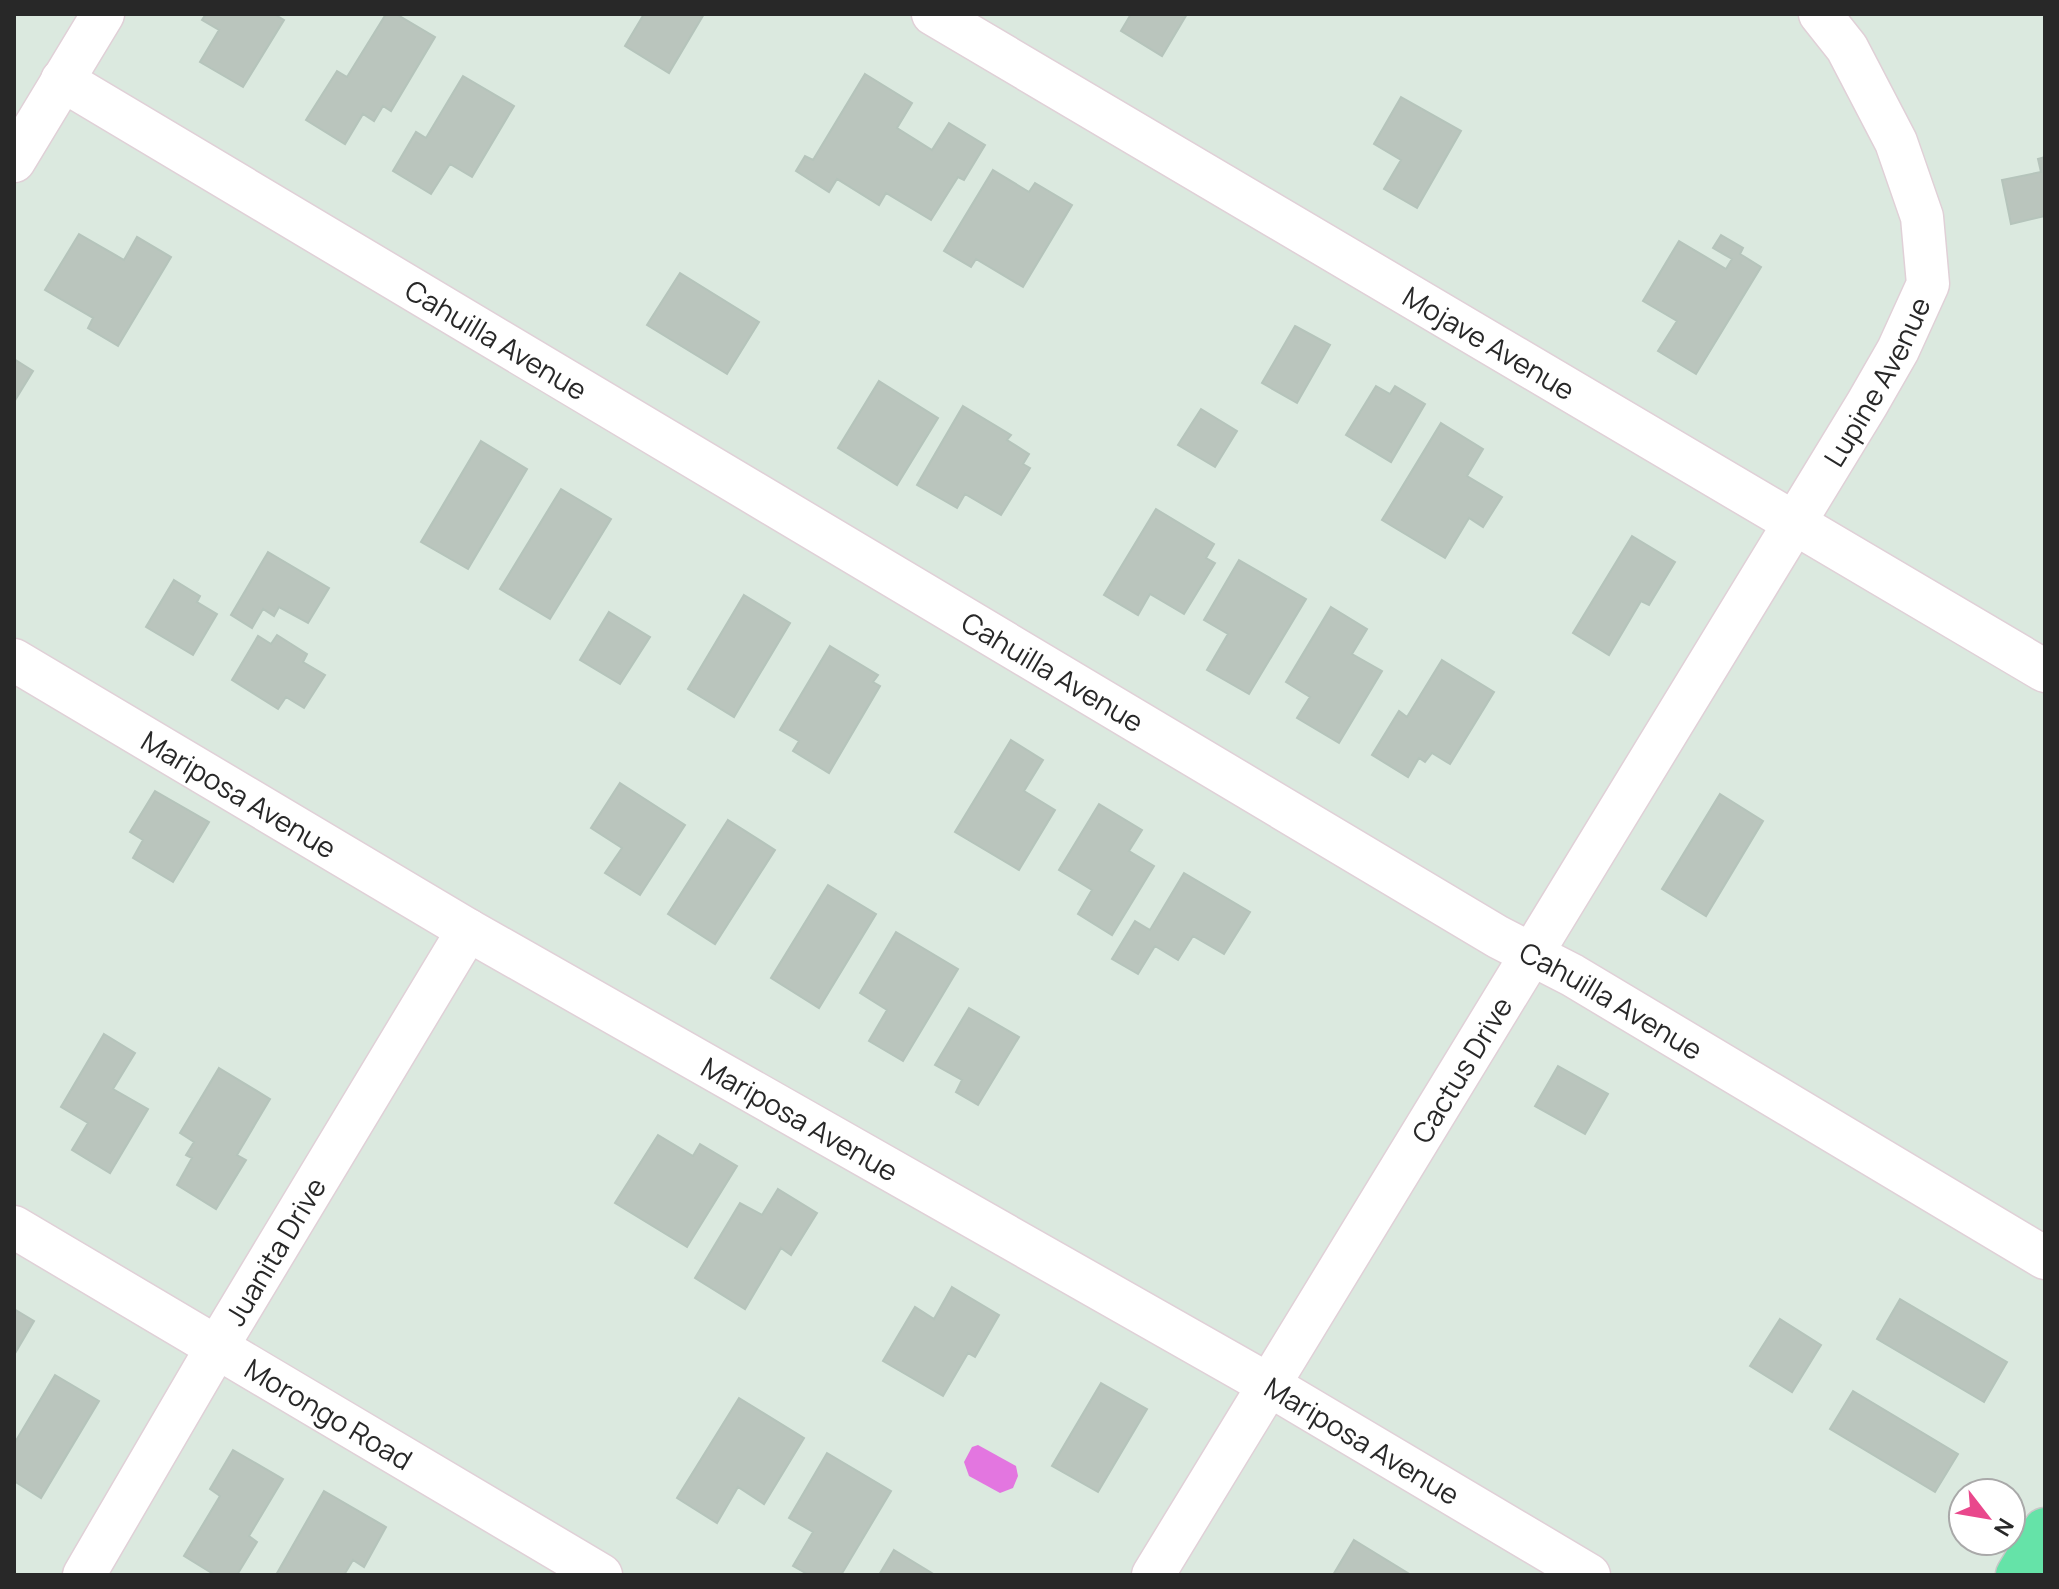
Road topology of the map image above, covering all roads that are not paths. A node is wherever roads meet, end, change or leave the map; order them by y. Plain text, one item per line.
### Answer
1 (103, 14) edge
2 (933, 14) edge
3 (1820, 14) edge
4 (62, 80) junction
5 (14, 161) edge
6 (1794, 523) junction
7 (14, 660) edge
8 (2045, 671) edge
9 (468, 930) junction
10 (1533, 955) junction
11 (14, 1227) edge
12 (2045, 1258) edge
13 (217, 1347) junction
14 (1269, 1385) junction
15 (2045, 1530) edge
16 (84, 1575) edge
17 (601, 1575) edge
18 (1153, 1575) edge
19 (1589, 1575) edge
20 (2018, 1575) edge

1 - 4 street
2 - 6 street, Mojave Avenue
3 - 6 street, Lupine Avenue
4 - 5 street
4 - 10 street, Cahuilla Avenue
6 - 8 street, Mojave Avenue
6 - 10 street, Cactus Drive
7 - 9 street, Mariposa Avenue
9 - 13 street, Juanita Drive
9 - 14 street, Mariposa Avenue
10 - 12 street, Cahuilla Avenue
10 - 14 street, Cactus Drive
11 - 13 street, Morongo Road
13 - 16 street, Juanita Drive
13 - 17 street, Morongo Road
14 - 18 street, Cactus Drive
14 - 19 street, Mariposa Avenue
15 - 20 main road

